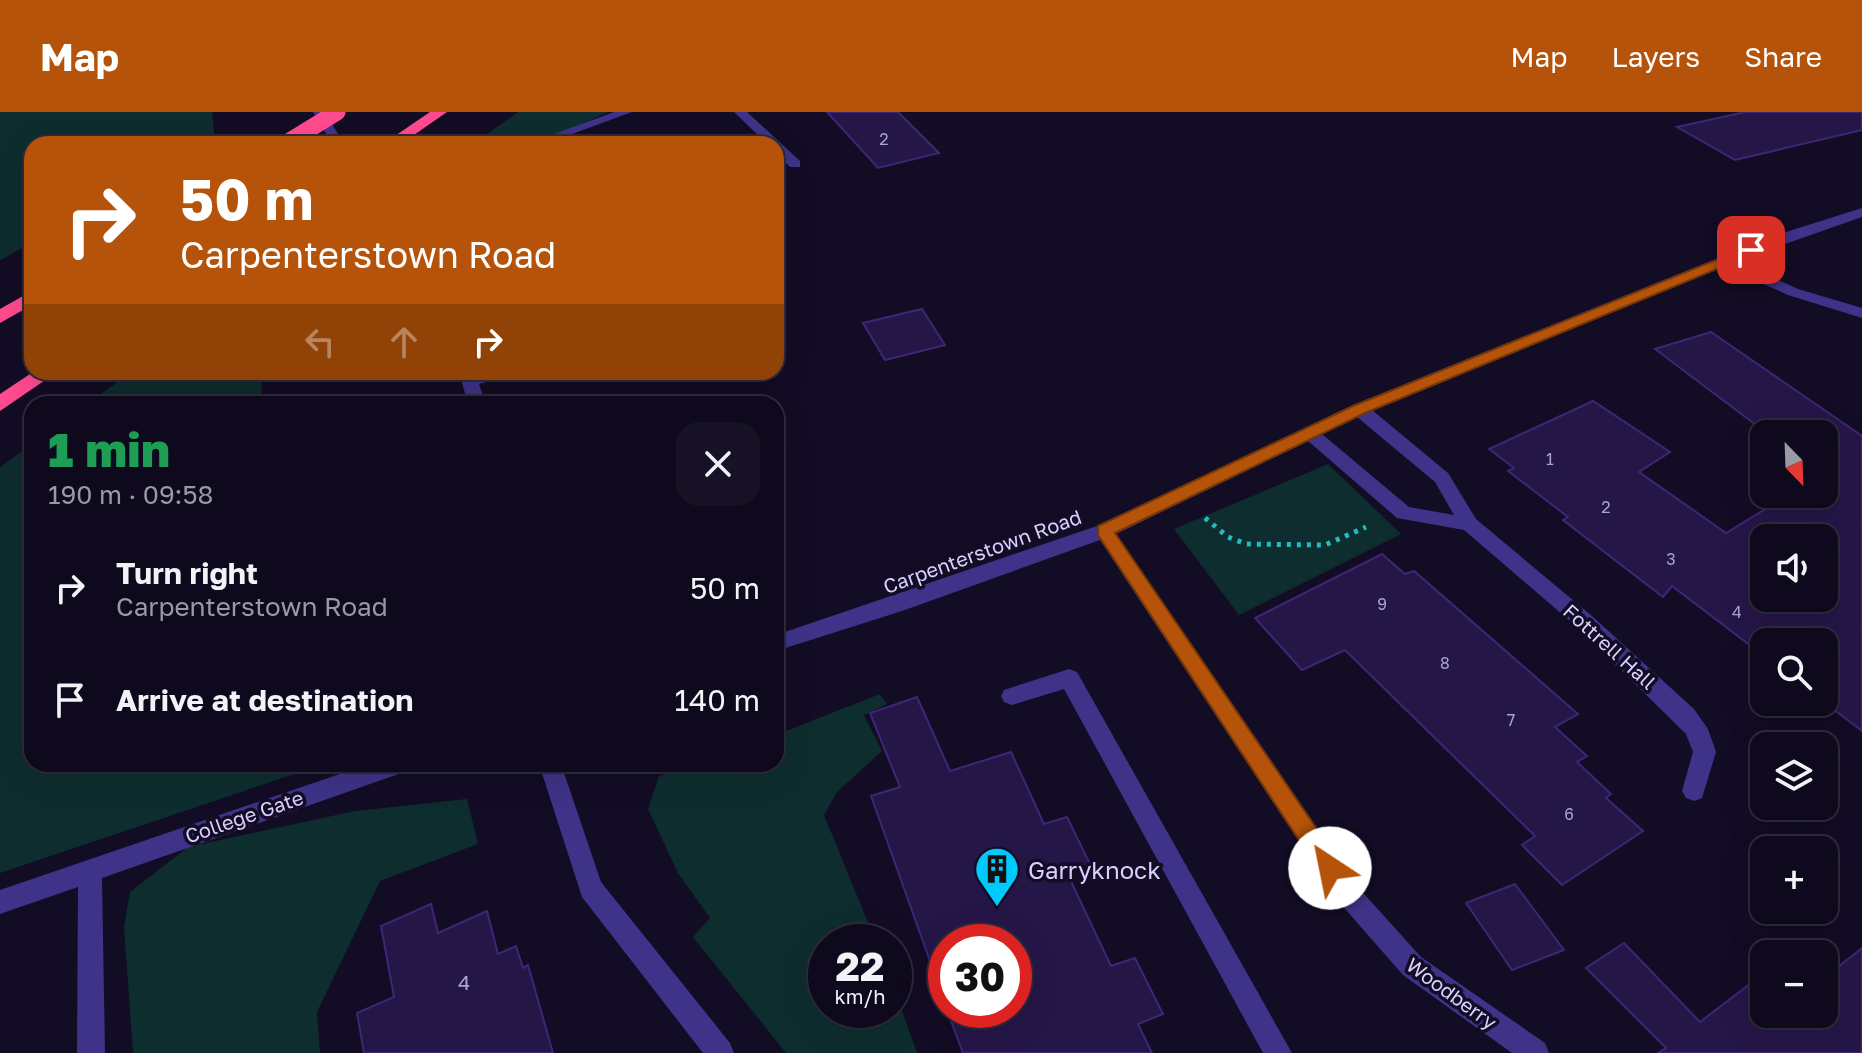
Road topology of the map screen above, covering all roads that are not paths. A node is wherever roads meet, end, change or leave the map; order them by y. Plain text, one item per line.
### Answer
1 (319, 112) edge
2 (337, 112) edge
3 (440, 112) edge
4 (626, 112) edge
5 (740, 112) edge
6 (298, 136) edge
7 (333, 136) edge
8 (403, 136) edge
9 (556, 136) edge
10 (765, 136) edge
11 (784, 154) edge
12 (795, 164) dead end
13 (1862, 212) edge
14 (1725, 261) junction
15 (24, 302) edge
16 (1862, 313) edge
17 (0, 317) edge
18 (35, 380) edge
19 (0, 404) edge
20 (1359, 409) junction
21 (1310, 433) junction
22 (1469, 524) junction
23 (1104, 531) junction
24 (784, 640) edge
25 (1012, 696) dead end
26 (375, 772) edge
27 (553, 772) edge
28 (1694, 791) dead end
29 (90, 869) junction
30 (0, 902) edge
31 (91, 1053) edge
32 (720, 1053) edge
33 (1278, 1053) edge
34 (1535, 1053) edge

1 - 7 street
2 - 6 highway, bridge
3 - 8 highway
4 - 9 street
5 - 10 street
11 - 12 street
13 - 14 street, Carpenterstown Road
14 - 16 street
14 - 20 street, Carpenterstown Road
15 - 17 highway
18 - 19 highway
20 - 21 street, Carpenterstown Road
20 - 22 street, Fottrell Hall
21 - 22 street
21 - 23 street, Carpenterstown Road
22 - 28 street, Fottrell Hall
23 - 24 street, Carpenterstown Road
23 - 34 street, Woodberry
25 - 33 street
26 - 29 street, College Gate
27 - 32 street
29 - 30 street, College Gate
29 - 31 street

